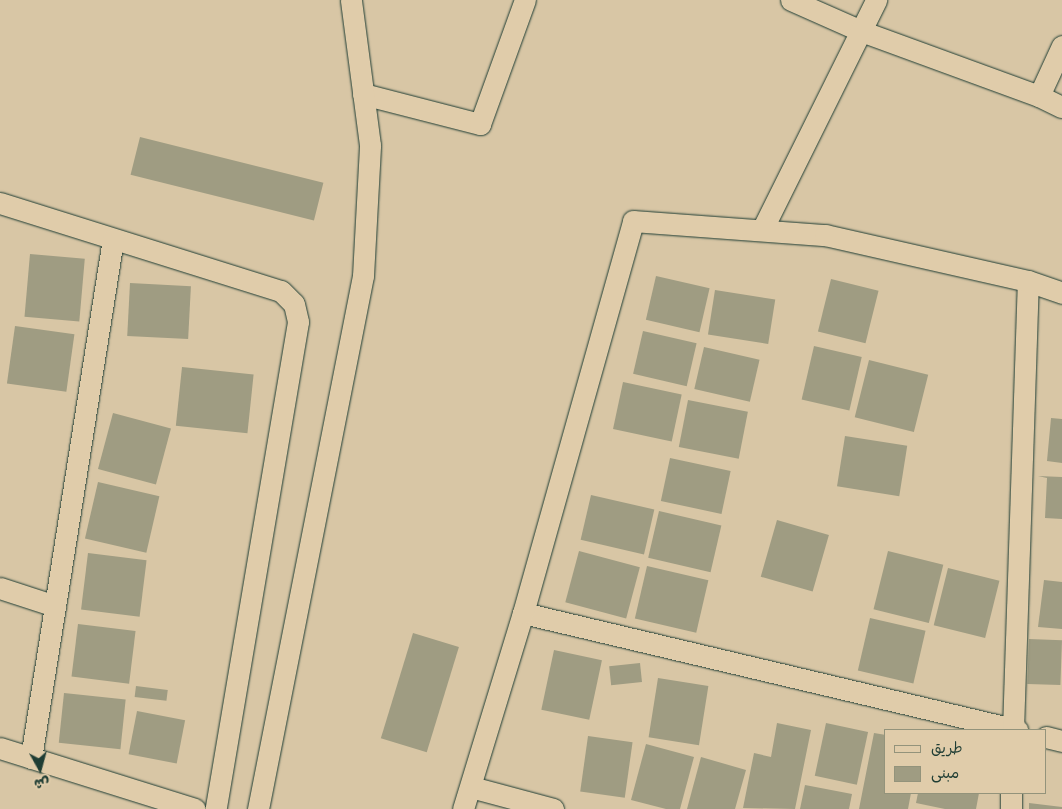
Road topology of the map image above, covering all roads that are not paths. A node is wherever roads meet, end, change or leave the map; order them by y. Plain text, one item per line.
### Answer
1 (351, 0) edge
2 (525, 0) edge
3 (792, 0) edge
4 (876, 0) edge
5 (861, 30) junction
6 (1062, 46) edge
7 (363, 94) junction
8 (1039, 96) junction
9 (1062, 107) edge
10 (0, 203) edge
11 (762, 230) junction
12 (113, 238) junction
13 (1028, 281) junction
14 (1062, 293) edge
15 (0, 588) edge
16 (55, 606) junction
17 (523, 613) junction
18 (1011, 729) edge
19 (1015, 729) edge
20 (1047, 737) edge
21 (1062, 741) edge
22 (0, 748) edge
23 (31, 758) junction
24 (471, 787) junction
25 (1011, 794) edge
26 (195, 809) edge
27 (216, 809) edge
28 (258, 809) edge
29 (463, 809) edge
30 (553, 809) edge
31 (1011, 809) edge

1 - 7 street
2 - 7 street
3 - 5 street
4 - 5 street
5 - 8 street
5 - 11 street
6 - 8 street
7 - 28 street
8 - 9 street
10 - 12 street
11 - 13 street
11 - 17 street
12 - 16 street
12 - 27 street
13 - 14 street
13 - 19 street
15 - 16 street
16 - 23 street
17 - 18 street
17 - 24 street
20 - 21 street
22 - 23 street
23 - 26 street
24 - 29 street
24 - 30 street
25 - 31 street

